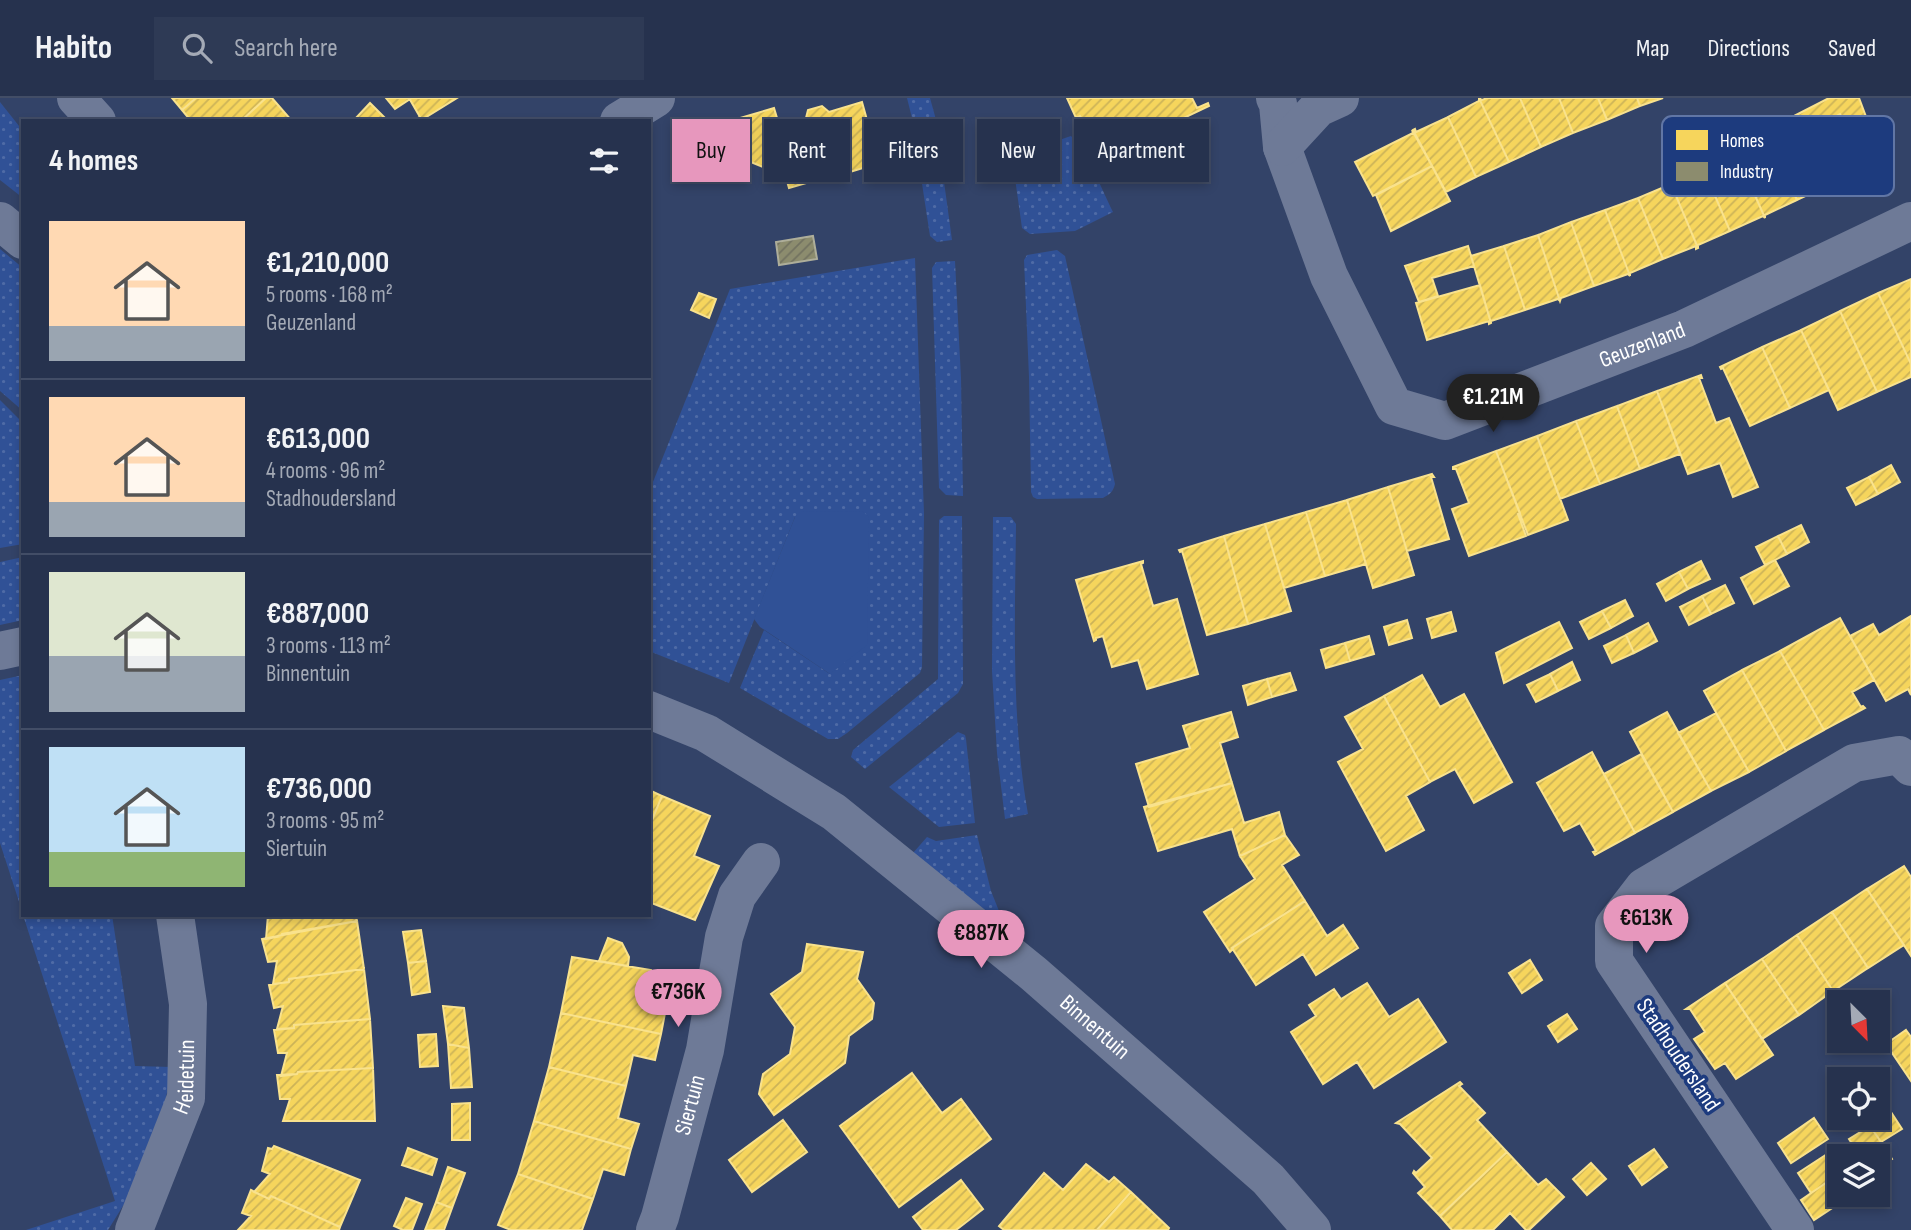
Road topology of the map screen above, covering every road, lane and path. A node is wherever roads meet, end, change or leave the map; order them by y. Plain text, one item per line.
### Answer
1 (76, 98) edge
2 (656, 98) edge
3 (1275, 98) edge
4 (1340, 98) edge
5 (95, 119) edge
6 (622, 119) edge
7 (1282, 147) junction
8 (0, 220) edge
9 (1911, 221) edge
10 (21, 238) edge
11 (21, 646) edge
12 (0, 651) edge
13 (651, 711) edge
14 (1911, 767) edge
15 (761, 862) dead end
16 (175, 917) edge
17 (134, 1230) edge
18 (655, 1230) edge
19 (1312, 1230) edge
20 (1795, 1230) edge

1 - 5 street
2 - 6 street
3 - 7 street, Geuzenland
4 - 7 street
7 - 9 street, Geuzenland
8 - 10 street
11 - 12 street
13 - 19 street, Binnentuin
14 - 20 street, Stadhoudersland
15 - 18 street, Siertuin
16 - 17 street, Heidetuin

